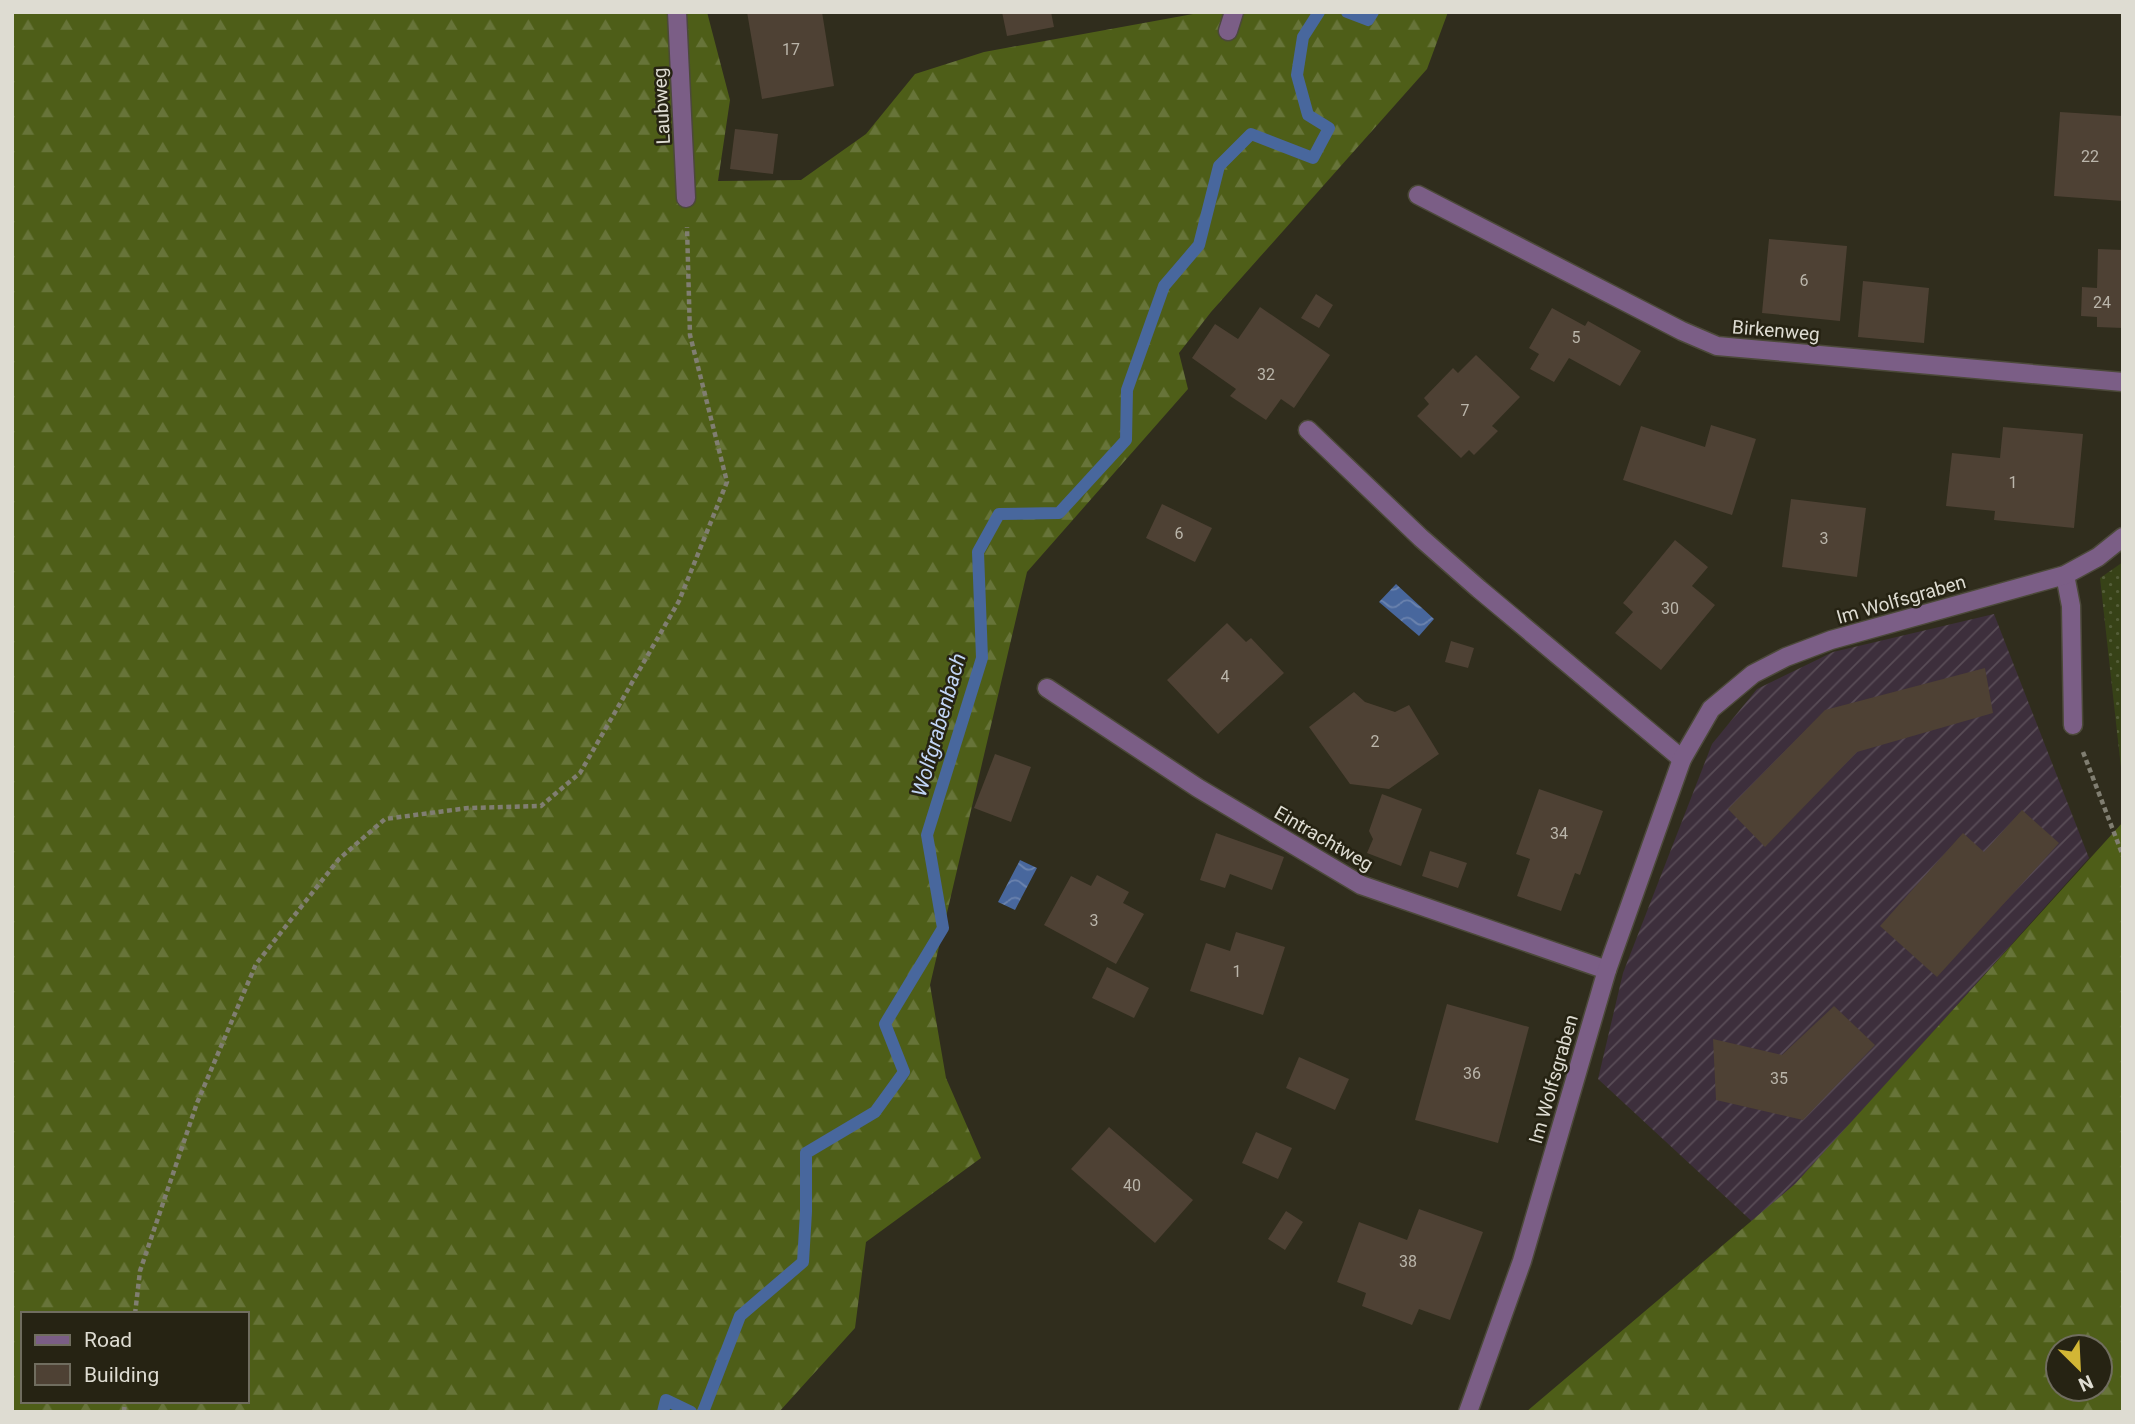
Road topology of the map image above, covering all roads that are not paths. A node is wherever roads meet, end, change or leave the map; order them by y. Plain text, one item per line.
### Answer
1 (677, 12) edge
2 (1234, 12) edge
3 (1228, 31) dead end
4 (1418, 195) dead end
5 (687, 198) road end
6 (2123, 382) edge
7 (1308, 430) dead end
8 (2123, 537) edge
9 (2065, 575) junction
10 (1047, 688) dead end
11 (2073, 725) road end
12 (1682, 759) junction
13 (1607, 970) junction
14 (1468, 1412) edge

1 - 5 street, Laubweg
2 - 3 street
4 - 6 street, Birkenweg
7 - 12 street
8 - 9 street, Im Wolfsgraben
9 - 11 street
9 - 12 street, Im Wolfsgraben
10 - 13 street, Eintrachtweg
12 - 13 street, Im Wolfsgraben
13 - 14 street, Im Wolfsgraben

